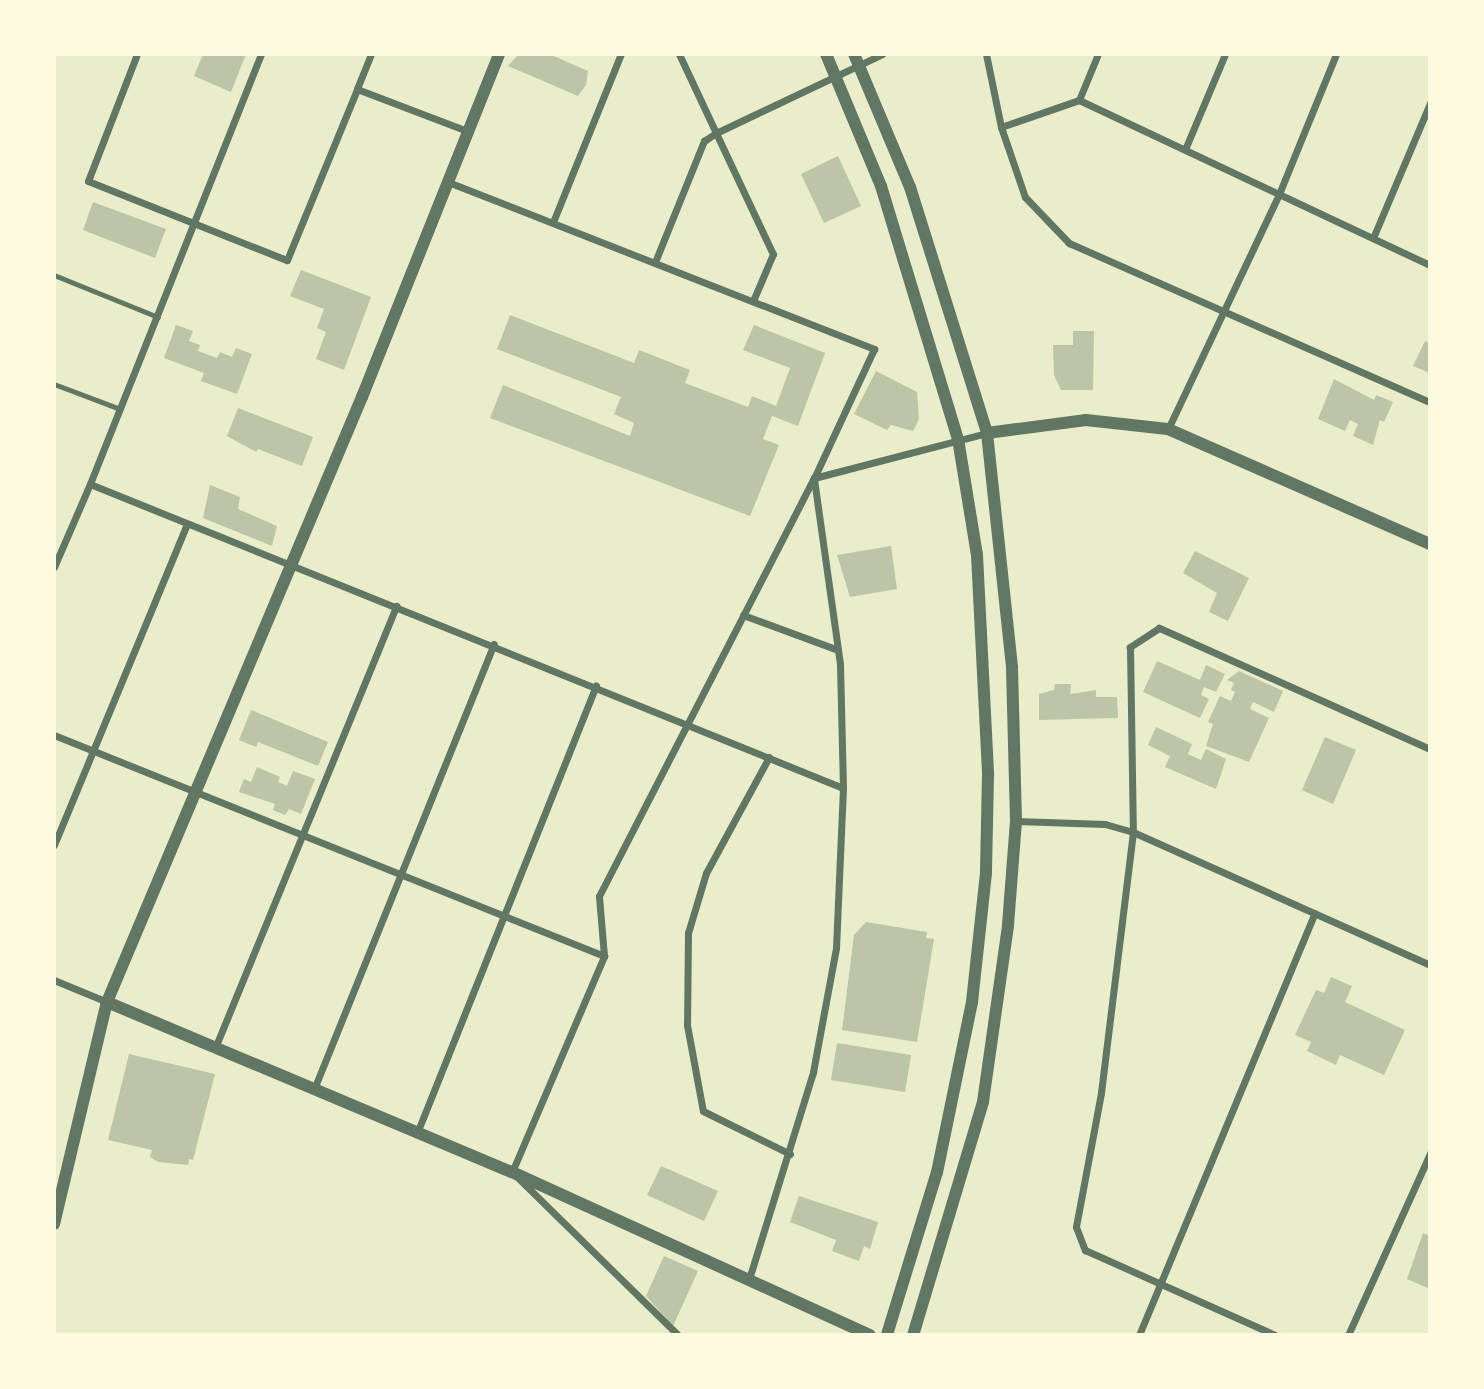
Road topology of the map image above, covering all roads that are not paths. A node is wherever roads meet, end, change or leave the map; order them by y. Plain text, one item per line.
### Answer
1 (136, 54) edge
2 (261, 54) edge
3 (371, 54) edge
4 (499, 54) edge
5 (621, 54) edge
6 (679, 54) edge
7 (826, 54) edge
8 (882, 54) edge
9 (986, 54) edge
10 (1098, 54) edge
11 (1225, 54) edge
12 (1336, 54) edge
13 (856, 60) edge
14 (837, 77) junction
15 (357, 89) junction
16 (1079, 100) junction
17 (1430, 103) edge
18 (1001, 127) junction
19 (467, 131) junction
20 (716, 133) junction
21 (1186, 147) junction
22 (448, 182) junction
23 (1279, 194) junction
24 (193, 221) junction
25 (553, 222) junction
26 (1373, 238) junction
27 (654, 261) junction
28 (1430, 265) edge
29 (54, 275) edge
30 (752, 302) junction
31 (1225, 312) junction
32 (158, 317) junction
33 (54, 384) edge
34 (1430, 402) edge
35 (120, 410) junction
36 (1168, 429) junction
37 (987, 433) junction
38 (958, 439) junction
39 (814, 478) junction
40 (90, 484) junction
41 (187, 524) junction
42 (1430, 544) edge
43 (292, 565) junction
44 (54, 567) edge
45 (396, 606) junction
46 (743, 615) junction
47 (494, 644) junction
48 (838, 650) junction
49 (596, 686) junction
50 (688, 723) junction
51 (54, 735) edge
52 (1430, 749) edge
53 (93, 750) junction
54 (769, 757) junction
55 (843, 788) junction
56 (197, 792) junction
57 (1016, 821) junction
58 (1133, 832) junction
59 (301, 834) junction
60 (54, 845) edge
61 (403, 875) junction
62 (1315, 913) junction
63 (504, 916) junction
64 (604, 956) junction
65 (1430, 965) edge
66 (54, 980) edge
67 (107, 1002) junction
68 (215, 1048) junction
69 (314, 1089) junction
70 (417, 1133) junction
71 (1430, 1153) edge
72 (790, 1154) junction
73 (513, 1172) junction
74 (54, 1224) edge
75 (749, 1279) junction
76 (1160, 1284) junction
77 (678, 1335) edge
78 (870, 1335) edge
79 (887, 1335) edge
80 (913, 1335) edge
81 (1139, 1335) edge
82 (1275, 1335) edge
83 (1348, 1335) edge

1 - 24 street
2 - 24 street
3 - 15 street
4 - 19 street
5 - 25 street
6 - 20 street
7 - 14 street
8 - 13 street
9 - 18 street
10 - 16 street
11 - 21 street
12 - 23 street
13 - 14 street
13 - 37 street
14 - 20 street
14 - 38 street
15 - 19 street
15 - 24 street
16 - 18 street
16 - 21 street
17 - 26 street
18 - 31 street
19 - 22 street
20 - 27 street
20 - 30 street
21 - 23 street
22 - 25 street
22 - 43 street
23 - 26 street
23 - 31 street
24 - 32 street
25 - 27 street
26 - 28 street
27 - 30 street
29 - 32 lane
30 - 39 street
31 - 34 street
31 - 36 street
32 - 35 street
33 - 35 lane
35 - 40 street
36 - 37 street
36 - 42 street
37 - 38 street
37 - 57 street
38 - 39 street
38 - 79 street
39 - 46 street
39 - 48 street
40 - 41 street
40 - 44 street
41 - 43 street
41 - 53 street
43 - 45 street
43 - 56 street
45 - 47 street
45 - 59 street
46 - 48 street
46 - 50 street
47 - 49 street
47 - 61 street
48 - 55 street
49 - 50 street
49 - 63 street
50 - 54 street
50 - 64 street
51 - 53 street
52 - 58 street
53 - 56 street
53 - 60 street
54 - 55 street
54 - 72 street
55 - 72 street
56 - 59 street
56 - 67 street
57 - 58 street
57 - 80 street
58 - 62 street
58 - 76 street
59 - 61 street
59 - 68 street
61 - 63 street
61 - 69 street
62 - 65 street
62 - 76 street
63 - 64 street
63 - 70 street
64 - 73 street
66 - 67 street
67 - 68 street
67 - 74 street
68 - 69 street
69 - 70 street
70 - 73 street
71 - 83 street
72 - 75 street
73 - 75 street
73 - 77 street
75 - 78 street
76 - 81 street
76 - 82 street

